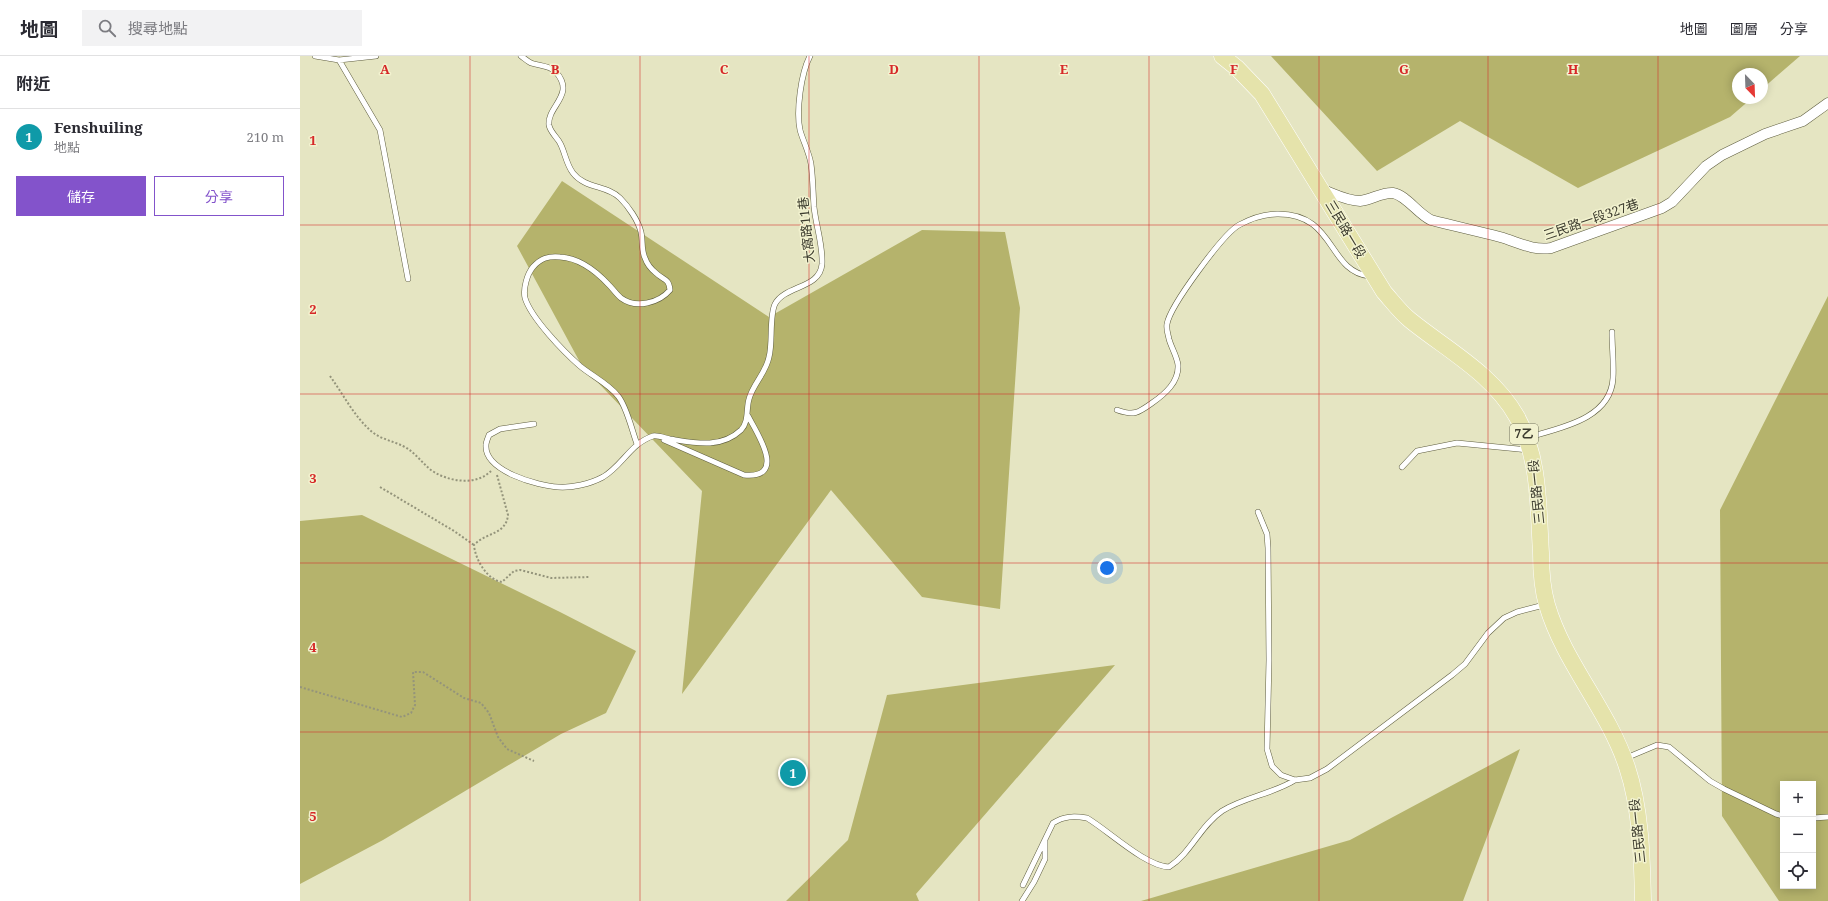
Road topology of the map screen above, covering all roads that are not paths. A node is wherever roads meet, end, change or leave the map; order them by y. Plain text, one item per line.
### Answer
1 (315, 56) edge
2 (376, 56) edge
3 (521, 56) edge
4 (810, 56) edge
5 (1222, 56) edge
6 (348, 58) edge
7 (339, 60) junction
8 (1828, 103) edge
9 (1321, 189) junction
10 (1374, 276) junction
11 (408, 279) dead end
12 (1612, 332) dead end
13 (1117, 410) dead end
14 (748, 416) junction
15 (534, 424) dead end
16 (654, 436) junction
17 (637, 444) junction
18 (1529, 444) junction
19 (1402, 467) dead end
20 (1258, 512) dead end
21 (1547, 604) junction
22 (1623, 759) junction
23 (1295, 780) junction
24 (1780, 815) edge
25 (1828, 817) edge
26 (1816, 818) edge
27 (1045, 840) junction
28 (1023, 885) dead end
29 (1022, 901) edge
30 (1643, 901) edge

1 - 7 lane
2 - 6 lane
3 - 17 lane
4 - 14 lane, 大窩路11巷
5 - 9 main road, 三民路一段 / 7乙
6 - 7 lane
7 - 11 lane
8 - 9 street, 三民路一段327巷
9 - 10 main road, 三民路一段 / 7乙
10 - 13 lane
10 - 18 main road, 三民路一段 / 7乙
12 - 18 lane
14 - 16 lane, 大窩路11巷
14 - 16 lane
15 - 17 lane
16 - 17 lane
18 - 19 lane
18 - 21 main road, 三民路一段 / 7乙
20 - 23 lane
21 - 22 main road, 三民路一段 / 7乙
21 - 23 lane
22 - 24 lane
22 - 30 main road, 三民路一段 / 7乙
23 - 27 lane
25 - 26 lane
27 - 28 lane
27 - 29 lane

